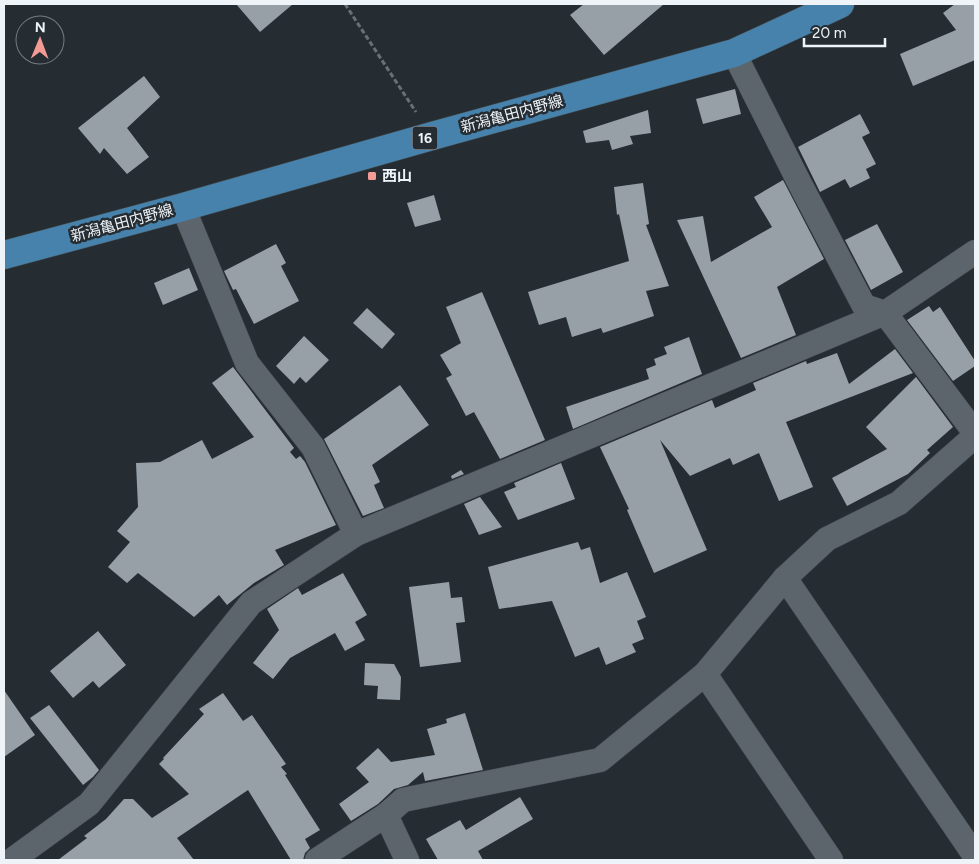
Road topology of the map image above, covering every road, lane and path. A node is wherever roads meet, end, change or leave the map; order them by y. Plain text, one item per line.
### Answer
1 (345, 4) edge
2 (840, 4) edge
3 (734, 53) junction
4 (432, 136) junction
5 (183, 207) junction
6 (975, 252) edge
7 (4, 255) edge
8 (885, 313) junction
9 (975, 434) edge
10 (356, 534) junction
11 (785, 578) junction
12 (705, 674) junction
13 (386, 814) junction
14 (975, 856) edge
15 (16, 859) edge
16 (317, 860) edge
17 (407, 860) edge
18 (831, 860) edge

1 - 4 path
2 - 3 main road, 新潟亀田内野線 / 16
3 - 4 main road, 新潟亀田内野線 / 16
3 - 8 street
4 - 5 main road, 新潟亀田内野線 / 16
5 - 7 main road, 新潟亀田内野線 / 16
5 - 10 street
6 - 8 street
8 - 9 street
8 - 10 street
9 - 11 street
10 - 15 street
11 - 12 street
11 - 14 street
12 - 13 street
12 - 18 street
13 - 16 street
13 - 17 street

